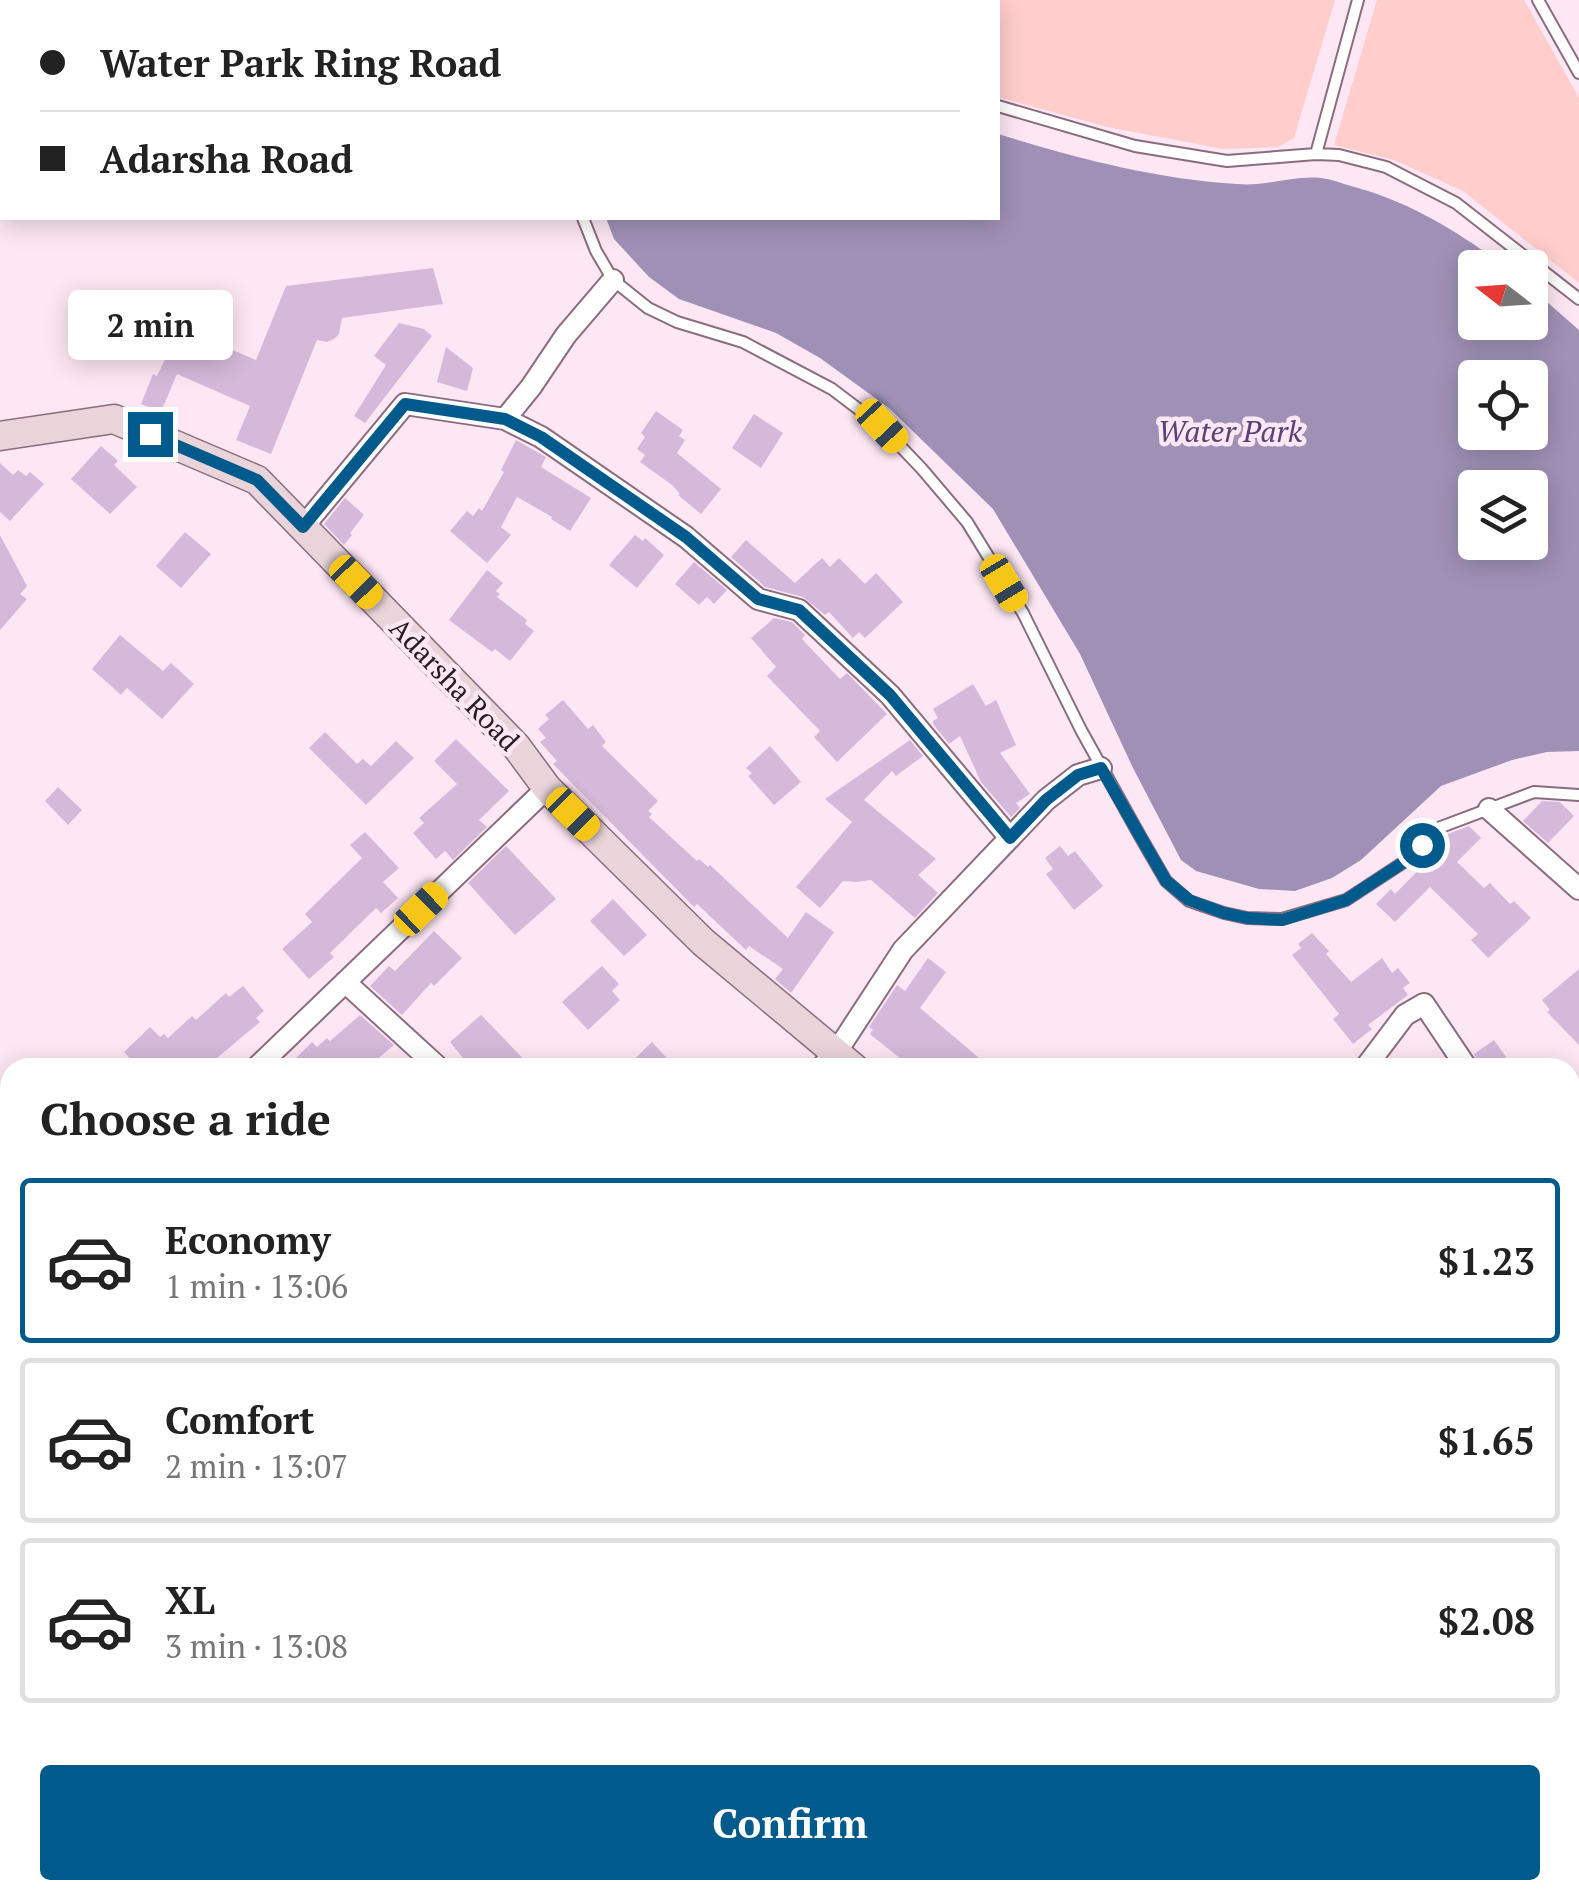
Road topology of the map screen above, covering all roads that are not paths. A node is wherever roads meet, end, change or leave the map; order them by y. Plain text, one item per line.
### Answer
1 (1358, 0) edge
2 (1538, 0) edge
3 (1579, 73) edge
4 (1000, 107) edge
5 (1316, 154) junction
6 (585, 220) edge
7 (613, 280) junction
8 (1579, 299) edge
9 (505, 419) junction
10 (0, 436) edge
11 (303, 527) junction
12 (1101, 768) junction
13 (547, 788) junction
14 (1579, 794) edge
15 (1489, 809) junction
16 (1010, 838) junction
17 (1579, 889) edge
18 (345, 982) junction
19 (266, 1058) edge
20 (428, 1058) edge
21 (833, 1058) edge
22 (839, 1058) edge
23 (1373, 1058) edge
24 (1460, 1058) edge

1 - 5 lane
2 - 3 lane
4 - 5 lane
5 - 8 lane
6 - 7 lane
7 - 9 street
7 - 12 lane
9 - 11 street
9 - 16 street
10 - 11 main road, Adarsha Road
11 - 13 main road, Adarsha Road
12 - 15 lane
12 - 16 street
13 - 18 street
13 - 21 main road, Adarsha Road
14 - 15 lane
15 - 17 street
16 - 22 street
18 - 19 street
18 - 20 street
23 - 24 street

